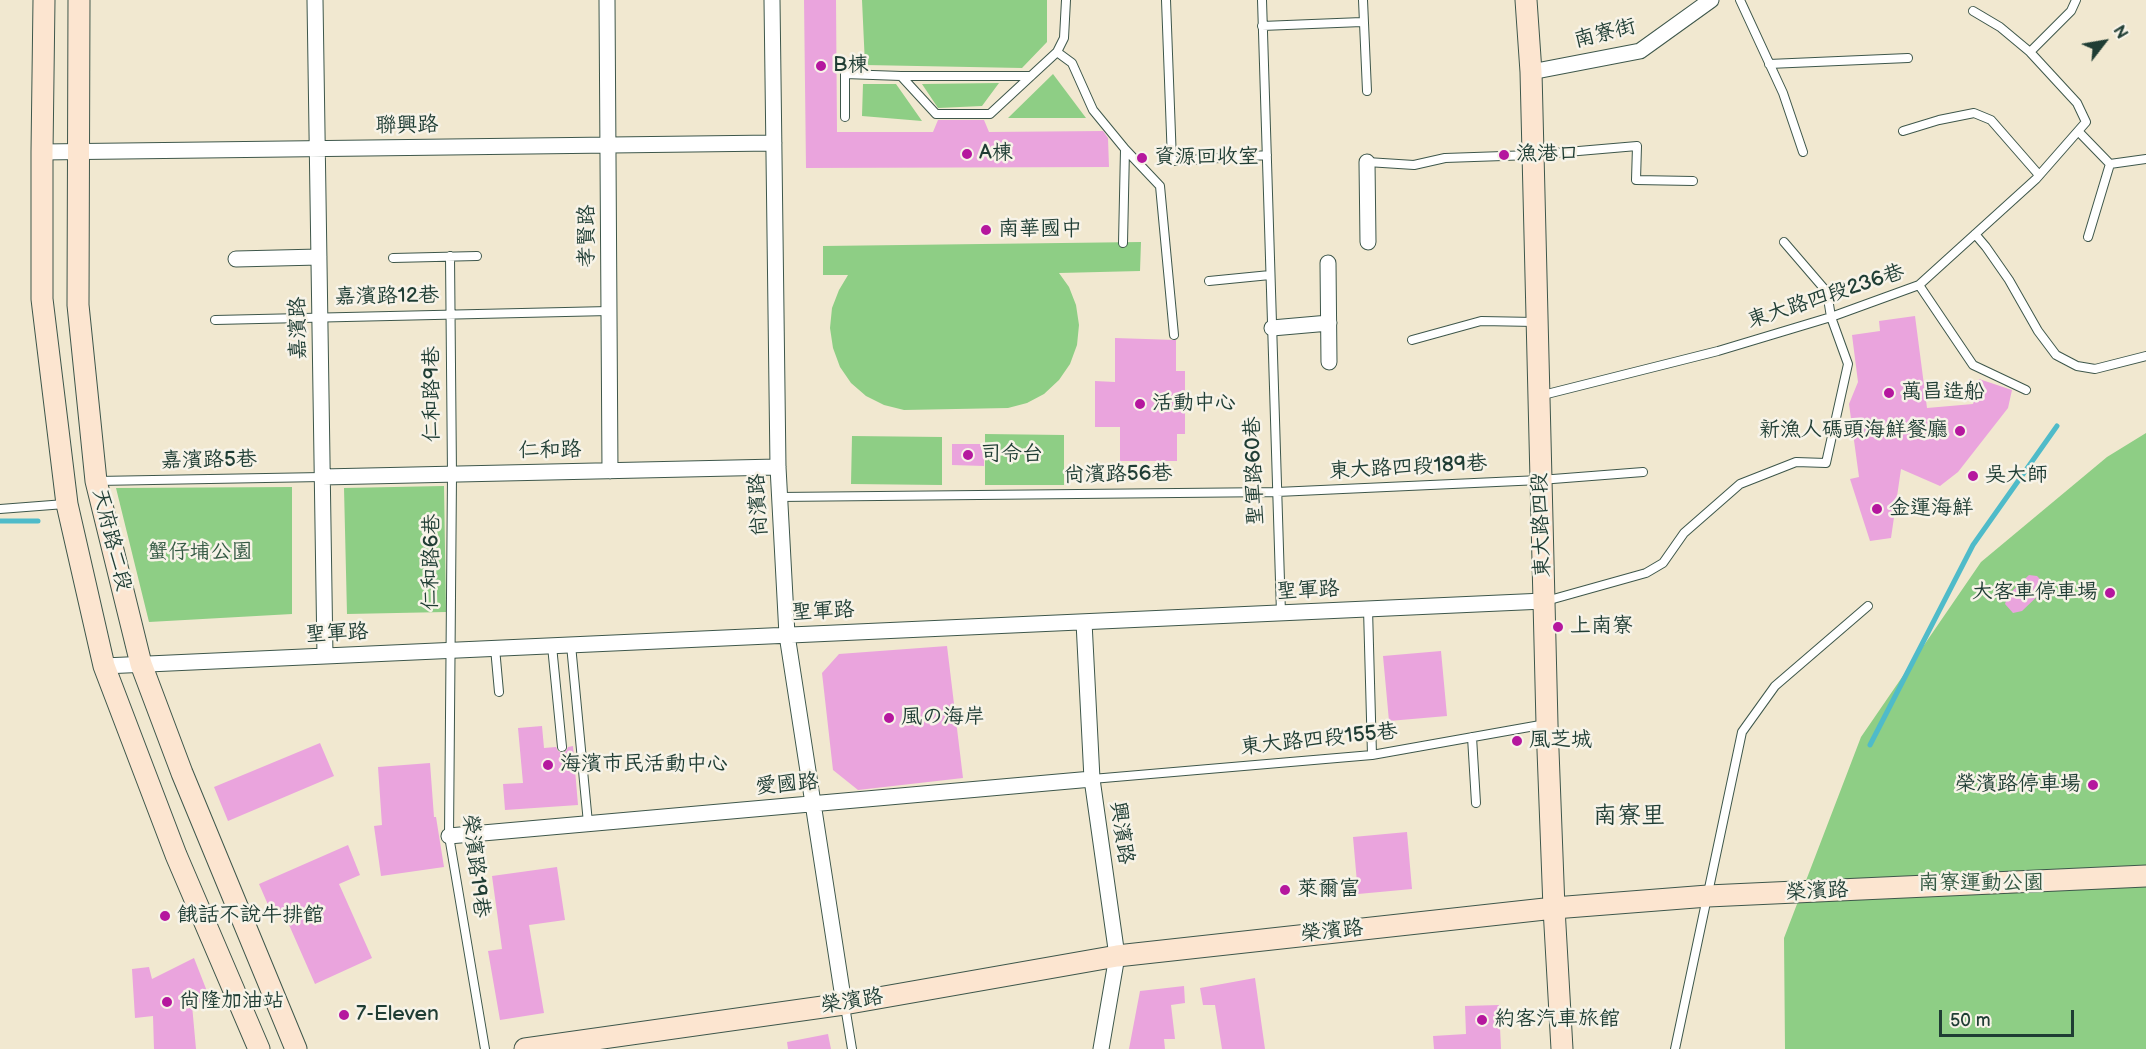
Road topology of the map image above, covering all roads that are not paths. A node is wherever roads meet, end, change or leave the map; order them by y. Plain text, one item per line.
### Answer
1 (44, 0) edge
2 (79, 0) edge
3 (315, 0) edge
4 (607, 0) edge
5 (772, 0) edge
6 (1066, 0) edge
7 (1166, 0) edge
8 (1262, 0) edge
9 (1363, 0) edge
10 (1526, 0) edge
11 (1740, 0) edge
12 (2076, 0) edge
13 (1704, 2) edge
14 (1973, 11) dead end
15 (1362, 22) junction
16 (1263, 26) junction
17 (1057, 52) junction
18 (2030, 52) junction
19 (1908, 58) dead end
20 (1769, 64) junction
21 (1531, 72) junction
22 (901, 76) junction
23 (1031, 76) junction
24 (1367, 91) dead end
25 (845, 117) dead end
26 (2078, 130) junction
27 (1903, 131) dead end
28 (774, 143) junction
29 (608, 145) junction
30 (318, 148) junction
31 (1125, 149) junction
32 (42, 152) junction
33 (78, 152) junction
34 (1803, 152) dead end
35 (1267, 155) junction
36 (1532, 155) junction
37 (2146, 159) edge
38 (1367, 162) joint
39 (2110, 164) junction
40 (2039, 175) junction
41 (1693, 181) dead end
42 (1975, 234) junction
43 (2088, 237) dead end
44 (1368, 242) dead end
45 (1784, 242) dead end
46 (1123, 243) dead end
47 (450, 256) junction
48 (477, 256) dead end
49 (319, 257) junction
50 (393, 258) dead end
51 (236, 259) dead end
52 (1328, 263) dead end
53 (1270, 275) junction
54 (1209, 281) dead end
55 (1919, 285) junction
56 (609, 311) junction
57 (451, 314) junction
58 (320, 316) junction
59 (1831, 317) junction
60 (215, 320) dead end
61 (1536, 322) junction
62 (1329, 323) junction
63 (1272, 328) junction
64 (1174, 335) dead end
65 (1412, 340) dead end
66 (2146, 356) edge
67 (1329, 362) dead end
68 (2026, 390) dead end
69 (1538, 396) junction
70 (778, 467) junction
71 (610, 471) junction
72 (1643, 472) dead end
73 (452, 475) junction
74 (322, 477) junction
75 (1540, 480) junction
76 (96, 481) junction
77 (1277, 492) junction
78 (780, 497) junction
79 (67, 504) junction
80 (0, 509) edge
81 (1544, 601) junction
82 (1868, 606) dead end
83 (1368, 609) junction
84 (1281, 613) junction
85 (1084, 622) junction
86 (787, 635) junction
87 (571, 645) junction
88 (552, 646) junction
89 (495, 648) junction
90 (449, 650) junction
91 (325, 656) junction
92 (141, 664) junction
93 (104, 666) junction
94 (499, 692) dead end
95 (1547, 724) junction
96 (1472, 737) junction
97 (562, 747) dead end
98 (1372, 755) junction
99 (1092, 779) junction
100 (1476, 803) dead end
101 (812, 804) junction
102 (588, 823) junction
103 (449, 836) junction
104 (2146, 876) edge
105 (1708, 896) junction
106 (1554, 908) junction
107 (1117, 956) junction
108 (844, 1004) junction
109 (259, 1049) edge
110 (296, 1049) edge
111 (484, 1049) edge
112 (525, 1049) edge
113 (852, 1049) edge
114 (1101, 1049) edge
115 (1562, 1049) edge
116 (1675, 1049) edge

1 - 32 street, 天府路二段
2 - 33 street, 天府路二段
3 - 30 street, 嘉濱路
4 - 29 street, 孝賢路
5 - 28 street, 尚濱路
6 - 17 lane
7 - 35 lane
8 - 16 lane, 聖軍路60巷
9 - 15 lane
10 - 21 street, 東大路四段
11 - 20 lane
12 - 18 lane
13 - 21 street, 南寮街
14 - 18 lane
15 - 16 lane
15 - 24 lane
16 - 35 lane, 聖軍路60巷
17 - 23 lane
17 - 31 lane
18 - 26 lane
19 - 20 lane
20 - 34 lane
21 - 36 street, 東大路四段
22 - 23 lane
22 - 23 lane
22 - 25 lane
26 - 39 lane
26 - 40 lane, 東大路四段236巷
27 - 40 lane
28 - 29 street, 聯興路
28 - 70 street, 尚濱路
29 - 30 street, 聯興路
29 - 56 street, 孝賢路
30 - 33 street, 聯興路
30 - 49 street, 嘉濱路
31 - 46 lane
31 - 64 lane
32 - 33 street, 聯興路
32 - 79 street, 天府路二段
33 - 76 street, 天府路二段
35 - 53 lane, 聖軍路60巷
36 - 38 lane
36 - 41 lane
36 - 61 street, 東大路四段
37 - 39 lane
38 - 44 street
39 - 43 lane
40 - 42 lane, 東大路四段236巷
42 - 55 lane, 東大路四段236巷
42 - 66 lane
45 - 59 lane
47 - 48 lane, 嘉濱路12巷
47 - 50 lane, 嘉濱路12巷
47 - 57 lane, 嘉濱路12巷
49 - 51 street
49 - 58 street, 嘉濱路
52 - 62 street
53 - 54 lane
53 - 63 lane, 聖軍路60巷
55 - 59 lane, 東大路四段236巷
55 - 68 lane
56 - 57 lane, 嘉濱路12巷
56 - 71 street, 孝賢路
57 - 58 lane, 嘉濱路12巷
57 - 73 lane, 仁和路9巷
58 - 60 lane, 嘉濱路12巷
58 - 74 street, 嘉濱路
59 - 69 lane, 東大路四段236巷
59 - 81 lane
61 - 65 lane
61 - 69 street, 東大路四段
62 - 63 street
62 - 67 street
63 - 77 lane, 聖軍路60巷
69 - 75 street, 東大路四段
70 - 71 street, 仁和路
70 - 78 street, 尚濱路
71 - 73 street, 仁和路
72 - 75 lane, 東大路四段189巷
73 - 74 street, 仁和路
73 - 90 lane, 仁和路6巷
74 - 76 lane, 嘉濱路5巷
74 - 91 street, 嘉濱路
75 - 77 lane, 東大路四段189巷
75 - 81 street, 東大路四段
76 - 92 street, 天府路二段
77 - 78 lane, 尚濱路56巷
77 - 84 lane, 聖軍路60巷
78 - 86 street, 尚濱路
79 - 80 lane
79 - 93 street, 天府路二段
81 - 83 street, 聖軍路
81 - 95 street, 東大路四段
82 - 105 lane
83 - 84 street, 聖軍路
83 - 98 lane
84 - 85 street, 聖軍路
85 - 86 street, 聖軍路
85 - 99 street, 興濱路
86 - 87 street, 聖軍路
86 - 101 street, 尚濱路
87 - 88 street, 聖軍路
87 - 102 lane
88 - 89 street, 聖軍路
88 - 97 lane
89 - 90 street, 聖軍路
89 - 94 lane
90 - 91 street, 聖軍路
90 - 103 lane, 榮濱路19巷
91 - 92 street, 聖軍路
92 - 93 street, 聖軍路
92 - 110 street, 天府路二段
93 - 109 street, 天府路二段
95 - 96 lane, 東大路四段155巷
95 - 106 street, 東大路四段
96 - 98 lane, 東大路四段155巷
96 - 100 lane
98 - 99 lane, 東大路四段155巷
99 - 101 street, 愛國路
99 - 107 street, 興濱路
101 - 102 street, 愛國路
101 - 108 street, 尚濱路
102 - 103 street, 愛國路
103 - 111 lane, 榮濱路19巷
104 - 105 street, 榮濱路
105 - 106 street, 榮濱路
105 - 116 lane
106 - 107 street, 榮濱路
106 - 115 street, 東大路四段
107 - 108 street, 榮濱路
107 - 114 street, 興濱路
108 - 112 street, 榮濱路
108 - 113 lane

